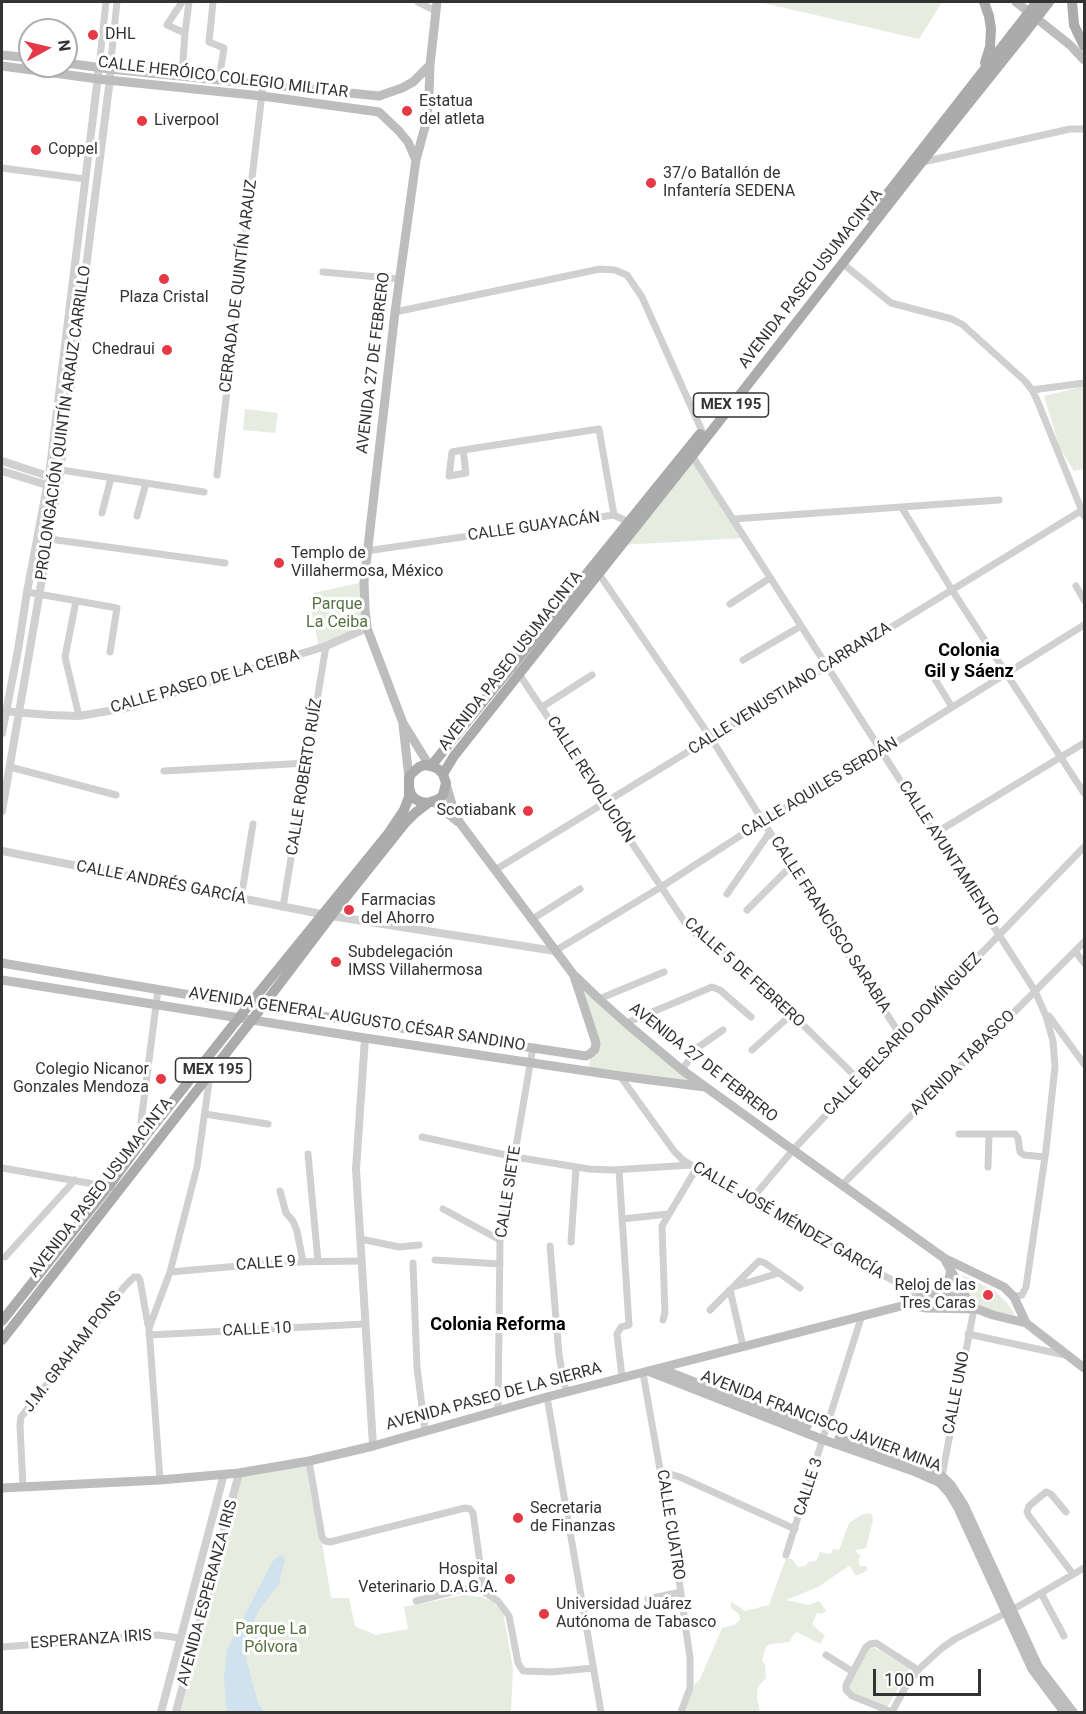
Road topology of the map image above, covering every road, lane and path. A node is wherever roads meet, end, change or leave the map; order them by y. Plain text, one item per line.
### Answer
1 (106, 2) edge
2 (117, 2) edge
3 (182, 2) edge
4 (189, 2) edge
5 (213, 2) edge
6 (418, 2) edge
7 (984, 2) edge
8 (1016, 2) edge
9 (1037, 2) edge
10 (1049, 2) edge
11 (1072, 2) edge
12 (437, 6) edge
13 (184, 33) junction
14 (1016, 36) junction
15 (1084, 46) edge
16 (2, 55) edge
17 (18, 57) edge
18 (1084, 60) edge
19 (78, 65) edge
20 (430, 65) junction
21 (2, 66) edge
22 (99, 68) junction
23 (981, 72) junction
24 (110, 74) junction
25 (182, 76) junction
26 (98, 79) junction
27 (219, 80) junction
28 (263, 85) junction
29 (978, 92) junction
30 (262, 96) junction
31 (379, 96) junction
32 (379, 112) junction
33 (1084, 129) edge
34 (416, 160) junction
35 (916, 163) junction
36 (2, 168) edge
37 (85, 179) junction
38 (82, 202) junction
39 (94, 204) junction
40 (842, 263) junction
41 (323, 272) dead end
42 (400, 279) junction
43 (395, 312) junction
44 (1084, 383) edge
45 (1032, 390) junction
46 (57, 404) junction
47 (69, 405) junction
48 (702, 431) junction
49 (463, 450) dead end
50 (690, 453) junction
51 (2, 461) edge
52 (61, 470) junction
53 (2, 471) edge
54 (217, 475) dead end
55 (49, 476) junction
56 (111, 478) junction
57 (146, 483) junction
58 (59, 484) junction
59 (47, 485) junction
60 (204, 492) dead end
61 (999, 500) dead end
62 (902, 508) junction
63 (1083, 512) edge
64 (102, 513) dead end
65 (614, 515) junction
66 (137, 516) dead end
67 (733, 519) junction
68 (628, 522) junction
69 (49, 539) junction
70 (366, 551) junction
71 (225, 563) dead end
72 (596, 569) junction
73 (770, 578) junction
74 (1076, 586) dead end
75 (952, 590) junction
76 (27, 592) junction
77 (40, 595) junction
78 (1084, 600) edge
79 (76, 601) junction
80 (730, 604) dead end
81 (1084, 625) edge
82 (801, 627) junction
83 (368, 628) junction
84 (326, 646) junction
85 (110, 652) dead end
86 (743, 660) dead end
87 (826, 666) junction
88 (516, 670) junction
89 (1007, 673) junction
90 (592, 675) dead end
91 (933, 676) dead end
92 (542, 707) junction
93 (952, 707) junction
94 (3, 711) edge
95 (20, 713) junction
96 (79, 716) junction
97 (403, 723) junction
98 (2, 733) edge
99 (711, 738) junction
100 (1084, 743) edge
101 (882, 751) junction
102 (1061, 757) junction
103 (307, 763) junction
104 (430, 765) junction
105 (164, 771) dead end
106 (6, 772) edge
107 (444, 778) junction
108 (409, 783) junction
109 (1084, 793) edge
110 (116, 795) dead end
111 (431, 803) junction
112 (605, 803) junction
113 (2, 811) edge
114 (763, 821) junction
115 (460, 823) junction
116 (253, 824) dead end
117 (770, 831) junction
118 (934, 834) junction
119 (1084, 847) edge
120 (2, 851) edge
121 (791, 866) junction
122 (495, 870) junction
123 (661, 887) junction
124 (580, 888) dead end
125 (727, 894) dead end
126 (241, 899) junction
127 (283, 907) junction
128 (747, 910) dead end
129 (326, 915) junction
130 (531, 920) junction
131 (999, 934) junction
132 (1084, 942) edge
133 (555, 951) junction
134 (1075, 951) junction
135 (2, 963) edge
136 (1084, 963) edge
137 (664, 972) dead end
138 (573, 974) junction
139 (2, 980) edge
140 (158, 990) junction
141 (1035, 991) junction
142 (599, 999) junction
143 (156, 1004) junction
144 (249, 1005) junction
145 (262, 1007) junction
146 (1044, 1010) junction
147 (792, 1014) junction
148 (240, 1017) junction
149 (751, 1017) dead end
150 (252, 1019) junction
151 (626, 1023) junction
152 (723, 1030) dead end
153 (901, 1036) junction
154 (365, 1038) junction
155 (533, 1047) junction
156 (752, 1050) dead end
157 (531, 1062) junction
158 (1084, 1064) edge
159 (682, 1070) junction
160 (210, 1072) junction
161 (620, 1076) junction
162 (859, 1080) junction
163 (707, 1088) junction
164 (205, 1114) junction
165 (268, 1124) dead end
166 (147, 1134) junction
167 (959, 1134) dead end
168 (988, 1134) junction
169 (422, 1137) dead end
170 (793, 1150) junction
171 (308, 1155) dead end
172 (515, 1157) junction
173 (1046, 1157) junction
174 (693, 1167) junction
175 (988, 1167) dead end
176 (2, 1168) edge
177 (576, 1168) junction
178 (619, 1170) junction
179 (75, 1180) junction
180 (842, 1185) junction
181 (115, 1187) junction
182 (280, 1191) dead end
183 (750, 1202) junction
184 (443, 1209) dead end
185 (668, 1214) junction
186 (622, 1219) junction
187 (361, 1239) junction
188 (500, 1240) junction
189 (571, 1242) dead end
190 (419, 1245) dead end
191 (550, 1246) dead end
192 (4, 1257) dead end
193 (944, 1258) junction
194 (435, 1260) dead end
195 (362, 1261) junction
196 (303, 1262) junction
197 (318, 1262) junction
198 (413, 1263) dead end
199 (500, 1264) junction
200 (951, 1270) junction
201 (170, 1272) junction
202 (779, 1273) junction
203 (732, 1288) junction
204 (800, 1288) dead end
205 (939, 1292) junction
206 (1014, 1297) junction
207 (917, 1302) junction
208 (975, 1309) junction
209 (710, 1310) dead end
210 (862, 1316) junction
211 (663, 1320) dead end
212 (2, 1321) edge
213 (1026, 1323) junction
214 (366, 1324) junction
215 (149, 1331) junction
216 (968, 1334) junction
217 (2, 1340) edge
218 (743, 1346) junction
219 (1068, 1356) junction
220 (661, 1368) junction
221 (1084, 1368) edge
222 (646, 1372) junction
223 (622, 1377) junction
224 (566, 1392) junction
225 (547, 1397) junction
226 (498, 1411) junction
227 (425, 1431) junction
228 (825, 1437) junction
229 (373, 1446) junction
230 (309, 1461) junction
231 (239, 1473) junction
232 (224, 1474) junction
233 (661, 1474) junction
234 (160, 1480) junction
235 (941, 1480) junction
236 (5, 1486) edge
237 (23, 1487) junction
238 (1066, 1512) dead end
239 (795, 1529) junction
240 (786, 1555) dead end
241 (1084, 1568) edge
242 (1073, 1574) junction
243 (484, 1592) junction
244 (681, 1592) junction
245 (1041, 1593) junction
246 (648, 1599) dead end
247 (416, 1601) dead end
248 (1010, 1611) junction
249 (1064, 1636) dead end
250 (180, 1638) junction
251 (2, 1647) edge
252 (826, 1655) dead end
253 (593, 1668) junction
254 (918, 1670) junction
255 (853, 1672) junction
256 (892, 1712) edge
257 (161, 1713) edge
258 (176, 1713) edge
259 (601, 1713) edge
260 (681, 1713) edge
261 (1064, 1713) edge
262 (1073, 1713) edge

1 - 22 street
2 - 24 street
3 - 13 street
4 - 13 street
5 - 27 street
6 - 12 street
7 - 23 main road
8 - 18 main road
9 - 14 main road, AVENIDA PASEO USUMACINTA / MEX 195, bridge
10 - 14 main road, AVENIDA PASEO USUMACINTA / MEX 195, bridge
11 - 15 main road
12 - 20 main road, AVENIDA 27 DE FEBRERO
13 - 25 street
14 - 23 main road, AVENIDA PASEO USUMACINTA / MEX 195
14 - 29 main road, AVENIDA PASEO USUMACINTA / MEX 195
16 - 17 main road
19 - 22 main road, CALLE HERÓICO COLEGIO MILITAR
20 - 31 main road, CALLE HERÓICO COLEGIO MILITAR
20 - 34 main road, AVENIDA 27 DE FEBRERO
21 - 26 main road, CALLE HERÓICO COLEGIO MILITAR
22 - 24 main road, CALLE HERÓICO COLEGIO MILITAR
22 - 26 street, PROLONGACIÓN QUINTÍN ARAUZ CARRILLO
23 - 29 main road
23 - 35 main road, AVENIDA PASEO USUMACINTA / MEX 195
24 - 25 main road, CALLE HERÓICO COLEGIO MILITAR
24 - 26 main road, CALLE HERÓICO COLEGIO MILITAR
24 - 30 main road, CALLE HERÓICO COLEGIO MILITAR
24 - 39 street, PROLONGACIÓN QUINTÍN ARAUZ CARRILLO
25 - 27 main road, CALLE HERÓICO COLEGIO MILITAR
26 - 37 street, PROLONGACIÓN QUINTÍN ARAUZ CARRILLO
27 - 28 main road, CALLE HERÓICO COLEGIO MILITAR
28 - 30 street, CERRADA DE QUINTÍN ARAUZ
28 - 31 main road, CALLE HERÓICO COLEGIO MILITAR
29 - 35 main road, AVENIDA PASEO USUMACINTA / MEX 195
30 - 32 main road, CALLE HERÓICO COLEGIO MILITAR
30 - 54 street, CERRADA DE QUINTÍN ARAUZ
31 - 32 main road
32 - 34 main road
33 - 35 street
34 - 42 main road, AVENIDA 27 DE FEBRERO
35 - 40 main road, AVENIDA PASEO USUMACINTA / MEX 195
35 - 48 main road, AVENIDA PASEO USUMACINTA / MEX 195
36 - 37 street
37 - 38 street, PROLONGACIÓN QUINTÍN ARAUZ CARRILLO
38 - 39 street
38 - 46 street, PROLONGACIÓN QUINTÍN ARAUZ CARRILLO
39 - 47 street, PROLONGACIÓN QUINTÍN ARAUZ CARRILLO
40 - 45 street
40 - 50 main road, AVENIDA PASEO USUMACINTA / MEX 195
41 - 42 street
42 - 43 main road, AVENIDA 27 DE FEBRERO
43 - 48 street
43 - 70 main road, AVENIDA 27 DE FEBRERO
44 - 45 street
45 - 63 street
46 - 47 street
46 - 55 street, PROLONGACIÓN QUINTÍN ARAUZ CARRILLO
47 - 52 street, PROLONGACIÓN QUINTÍN ARAUZ CARRILLO
48 - 50 main road, AVENIDA PASEO USUMACINTA / MEX 195
49 - 65 street
50 - 67 street, CALLE AYUNTAMIENTO
50 - 68 main road, AVENIDA PASEO USUMACINTA / MEX 195
50 - 72 main road, AVENIDA PASEO USUMACINTA / MEX 195
51 - 55 street
52 - 56 street
52 - 58 street, PROLONGACIÓN QUINTÍN ARAUZ CARRILLO
53 - 59 street
55 - 58 street
55 - 59 street, PROLONGACIÓN QUINTÍN ARAUZ CARRILLO
56 - 57 street
56 - 64 street
57 - 60 street
57 - 66 street
58 - 59 street
58 - 69 street, PROLONGACIÓN QUINTÍN ARAUZ CARRILLO
59 - 76 street, PROLONGACIÓN QUINTÍN ARAUZ CARRILLO
61 - 62 street
62 - 67 street
62 - 75 street
63 - 75 street, CALLE VENUSTIANO CARRANZA
65 - 68 street, CALLE GUAYACÁN
65 - 70 street, CALLE GUAYACÁN
67 - 73 street, CALLE AYUNTAMIENTO
68 - 72 main road, AVENIDA PASEO USUMACINTA / MEX 195
69 - 71 street
69 - 77 street, PROLONGACIÓN QUINTÍN ARAUZ CARRILLO
70 - 83 main road, AVENIDA 27 DE FEBRERO
72 - 88 main road, AVENIDA PASEO USUMACINTA / MEX 195
72 - 99 street, CALLE FRANCISCO SARABIA
73 - 80 street
73 - 82 street, CALLE AYUNTAMIENTO
74 - 78 street
75 - 87 street, CALLE VENUSTIANO CARRANZA
75 - 89 street
76 - 77 street
76 - 94 street, PROLONGACIÓN QUINTÍN ARAUZ CARRILLO
77 - 79 street
77 - 95 street, PROLONGACIÓN QUINTÍN ARAUZ CARRILLO
79 - 85 street
79 - 96 street
81 - 89 street, CALLE AQUILES SERDÁN
82 - 86 street
82 - 87 street, CALLE AYUNTAMIENTO
83 - 84 street, CALLE PASEO DE LA CEIBA
83 - 97 main road, AVENIDA 27 DE FEBRERO
84 - 96 street, CALLE PASEO DE LA CEIBA
84 - 103 street, CALLE ROBERTO RUÍZ
87 - 99 street, CALLE VENUSTIANO CARRANZA
87 - 101 street, CALLE AYUNTAMIENTO
88 - 92 street, CALLE REVOLUCIÓN
88 - 104 main road, AVENIDA PASEO USUMACINTA / MEX 195
88 - 107 main road, AVENIDA PASEO USUMACINTA / MEX 195
89 - 93 street, CALLE AQUILES SERDÁN
89 - 102 street
90 - 92 street
91 - 93 street
92 - 112 street, CALLE REVOLUCIÓN
93 - 101 street, CALLE AQUILES SERDÁN
94 - 95 street, CALLE PASEO DE LA CEIBA
94 - 98 street, PROLONGACIÓN QUINTÍN ARAUZ CARRILLO
95 - 96 street, CALLE PASEO DE LA CEIBA
95 - 106 street, PROLONGACIÓN QUINTÍN ARAUZ CARRILLO
97 - 104 main road, AVENIDA 27 DE FEBRERO
97 - 108 main road, AVENIDA 27 DE FEBRERO
99 - 112 street, CALLE VENUSTIANO CARRANZA
99 - 114 street, CALLE FRANCISCO SARABIA
100 - 102 street
101 - 114 street, CALLE AQUILES SERDÁN
101 - 118 street, CALLE AYUNTAMIENTO
102 - 109 street
102 - 118 street
103 - 105 street
103 - 127 street, CALLE ROBERTO RUÍZ
104 - 107 main road, AVENIDA PASEO USUMACINTA
104 - 108 main road, AVENIDA PASEO USUMACINTA
106 - 110 street
106 - 113 street, PROLONGACIÓN QUINTÍN ARAUZ CARRILLO
107 - 111 main road, AVENIDA PASEO USUMACINTA
107 - 115 main road, AVENIDA 27 DE FEBRERO
108 - 111 main road
108 - 129 main road, AVENIDA PASEO USUMACINTA / MEX 195
111 - 115 main road, AVENIDA 27 DE FEBRERO
111 - 129 main road, AVENIDA PASEO USUMACINTA / MEX 195
112 - 122 street, CALLE VENUSTIANO CARRANZA
112 - 123 street, CALLE REVOLUCIÓN
114 - 117 street, CALLE FRANCISCO SARABIA
114 - 123 street, CALLE AQUILES SERDÁN
115 - 122 main road, AVENIDA 27 DE FEBRERO
116 - 126 street
117 - 121 street, CALLE FRANCISCO SARABIA
117 - 125 street
118 - 131 street, CALLE AYUNTAMIENTO
119 - 131 street, CALLE BELSARIO DOMÍNGUEZ
120 - 126 street, CALLE ANDRÉS GARCÍA
121 - 128 street
121 - 153 street, CALLE FRANCISCO SARABIA
122 - 130 main road, AVENIDA 27 DE FEBRERO
123 - 133 street, CALLE AQUILES SERDÁN
123 - 147 street, CALLE 5 DE FEBRERO
124 - 130 street
126 - 127 street, CALLE ANDRÉS GARCÍA
127 - 129 street, CALLE ANDRÉS GARCÍA
129 - 133 street, CALLE ANDRÉS GARCÍA
129 - 144 main road, AVENIDA PASEO USUMACINTA / MEX 195
129 - 145 main road, AVENIDA PASEO USUMACINTA / MEX 195
130 - 133 main road, AVENIDA 27 DE FEBRERO
131 - 141 street, CALLE AYUNTAMIENTO
131 - 153 street, CALLE BELSARIO DOMÍNGUEZ
132 - 134 street, AVENIDA TABASCO
133 - 138 main road, AVENIDA 27 DE FEBRERO
134 - 136 street
134 - 141 street, AVENIDA TABASCO
135 - 140 main road, AVENIDA GENERAL AUGUSTO CÉSAR SANDINO
137 - 142 street
138 - 142 main road, AVENIDA 27 DE FEBRERO
138 - 155 main road, AVENIDA GENERAL AUGUSTO CÉSAR SANDINO
139 - 143 main road, AVENIDA GENERAL AUGUSTO CÉSAR SANDINO
140 - 143 street
140 - 144 main road, AVENIDA GENERAL AUGUSTO CÉSAR SANDINO
141 - 146 street, CALLE AYUNTAMIENTO
141 - 180 street, AVENIDA TABASCO
142 - 151 main road, AVENIDA 27 DE FEBRERO
143 - 148 main road, AVENIDA GENERAL AUGUSTO CÉSAR SANDINO
143 - 166 street
144 - 145 main road, AVENIDA GENERAL AUGUSTO CÉSAR SANDINO
144 - 148 main road, AVENIDA PASEO USUMACINTA / MEX 195
145 - 150 main road, AVENIDA PASEO USUMACINTA / MEX 195
145 - 155 main road, AVENIDA GENERAL AUGUSTO CÉSAR SANDINO
146 - 158 street
146 - 173 street, CALLE AYUNTAMIENTO
147 - 156 street
147 - 162 street, CALLE 5 DE FEBRERO
148 - 150 main road, AVENIDA GENERAL AUGUSTO CÉSAR SANDINO
148 - 166 main road, AVENIDA PASEO USUMACINTA / MEX 195
149 - 151 street
150 - 154 main road, AVENIDA GENERAL AUGUSTO CÉSAR SANDINO
150 - 160 main road, AVENIDA PASEO USUMACINTA / MEX 195
151 - 159 main road, AVENIDA 27 DE FEBRERO
152 - 159 street
153 - 162 street, CALLE BELSARIO DOMÍNGUEZ
154 - 157 main road, AVENIDA GENERAL AUGUSTO CÉSAR SANDINO
154 - 187 street
155 - 157 street, CALLE SIETE
157 - 161 main road, AVENIDA GENERAL AUGUSTO CÉSAR SANDINO
157 - 172 street, CALLE SIETE
159 - 163 main road, AVENIDA 27 DE FEBRERO
160 - 164 street
160 - 181 main road, AVENIDA PASEO USUMACINTA / MEX 195
161 - 163 main road, AVENIDA GENERAL AUGUSTO CÉSAR SANDINO
161 - 174 street, CALLE JOSÉ MÉNDEZ GARCÍA
162 - 170 street, CALLE BELSARIO DOMÍNGUEZ
163 - 170 main road, AVENIDA 27 DE FEBRERO
164 - 165 street
164 - 201 street
166 - 181 main road, AVENIDA PASEO USUMACINTA / MEX 195
167 - 168 street
168 - 173 street
168 - 175 street
169 - 172 street
170 - 180 main road, AVENIDA 27 DE FEBRERO
170 - 183 street, CALLE BELSARIO DOMÍNGUEZ
171 - 197 street
172 - 177 street
172 - 188 street, CALLE SIETE
173 - 206 street, CALLE AYUNTAMIENTO
174 - 178 street
174 - 183 street, CALLE JOSÉ MÉNDEZ GARCÍA
174 - 185 street
176 - 179 street
177 - 178 street
177 - 189 street
178 - 186 street
179 - 181 street
179 - 192 street
180 - 193 main road, AVENIDA 27 DE FEBRERO
181 - 212 main road, AVENIDA PASEO USUMACINTA / MEX 195
181 - 217 main road, AVENIDA PASEO USUMACINTA / MEX 195
182 - 196 street
183 - 207 street, CALLE JOSÉ MÉNDEZ GARCÍA
184 - 188 street
185 - 186 street
185 - 211 street
186 - 223 street
187 - 190 street
187 - 195 street
188 - 199 street, CALLE SIETE
191 - 224 street
193 - 200 main road, AVENIDA 27 DE FEBRERO
193 - 206 main road, AVENIDA 27 DE FEBRERO
194 - 199 street
195 - 197 street, CALLE 9
195 - 214 street
196 - 197 street, CALLE 9
196 - 201 street, CALLE 9
198 - 227 street
199 - 226 street, CALLE SIETE
200 - 205 main road
200 - 208 main road, AVENIDA 27 DE FEBRERO
201 - 215 street
202 - 203 street
202 - 203 street
202 - 204 street
203 - 209 street
203 - 218 street
205 - 207 main road
205 - 208 main road
206 - 213 main road, AVENIDA 27 DE FEBRERO
207 - 208 main road, AVENIDA PASEO DE LA SIERRA
207 - 210 main road, AVENIDA PASEO DE LA SIERRA
208 - 213 main road, AVENIDA 27 DE FEBRERO
208 - 216 street, CALLE UNO
210 - 218 main road, AVENIDA PASEO DE LA SIERRA
210 - 228 street, CALLE 3
213 - 219 main road, AVENIDA 27 DE FEBRERO
214 - 215 street, CALLE 10
214 - 229 street
215 - 234 street
215 - 237 street, J.M. GRAHAM PONS
216 - 219 street
216 - 235 street, CALLE UNO
218 - 220 main road, AVENIDA PASEO DE LA SIERRA
219 - 221 main road, AVENIDA 27 DE FEBRERO
220 - 222 main road, AVENIDA PASEO DE LA SIERRA
220 - 228 main road, AVENIDA FRANCISCO JAVIER MINA
222 - 223 main road, AVENIDA PASEO DE LA SIERRA
222 - 228 main road, AVENIDA FRANCISCO JAVIER MINA
222 - 233 street, CALLE CUATRO
223 - 224 main road, AVENIDA PASEO DE LA SIERRA
224 - 225 main road, AVENIDA PASEO DE LA SIERRA
225 - 226 main road, AVENIDA PASEO DE LA SIERRA
225 - 253 street
226 - 227 main road, AVENIDA PASEO DE LA SIERRA
227 - 229 main road, AVENIDA PASEO DE LA SIERRA
228 - 235 main road, AVENIDA FRANCISCO JAVIER MINA
228 - 239 street, CALLE 3
229 - 230 main road, AVENIDA PASEO DE LA SIERRA
230 - 231 main road, AVENIDA PASEO DE LA SIERRA
230 - 243 street
231 - 232 main road, AVENIDA PASEO DE LA SIERRA
231 - 258 street, AVENIDA ESPERANZA IRIS
232 - 234 main road, AVENIDA PASEO DE LA SIERRA
232 - 250 street, AVENIDA ESPERANZA IRIS
233 - 239 street
233 - 244 street, CALLE CUATRO
234 - 237 main road, AVENIDA PASEO DE LA SIERRA
235 - 248 main road, AVENIDA FRANCISCO JAVIER MINA
236 - 237 main road, AVENIDA PASEO DE LA SIERRA
238 - 242 street
239 - 240 street, CALLE 3
241 - 242 street
242 - 245 street
243 - 247 street
243 - 253 street
244 - 246 street
244 - 260 street, CALLE CUATRO
245 - 248 street
245 - 249 street
248 - 254 street
248 - 261 main road, AVENIDA FRANCISCO JAVIER MINA
248 - 262 main road, AVENIDA FRANCISCO JAVIER MINA
250 - 251 street, ESPERANZA IRIS
250 - 257 street, AVENIDA ESPERANZA IRIS
252 - 255 street
253 - 259 street
254 - 255 street
254 - 256 street
255 - 256 street

